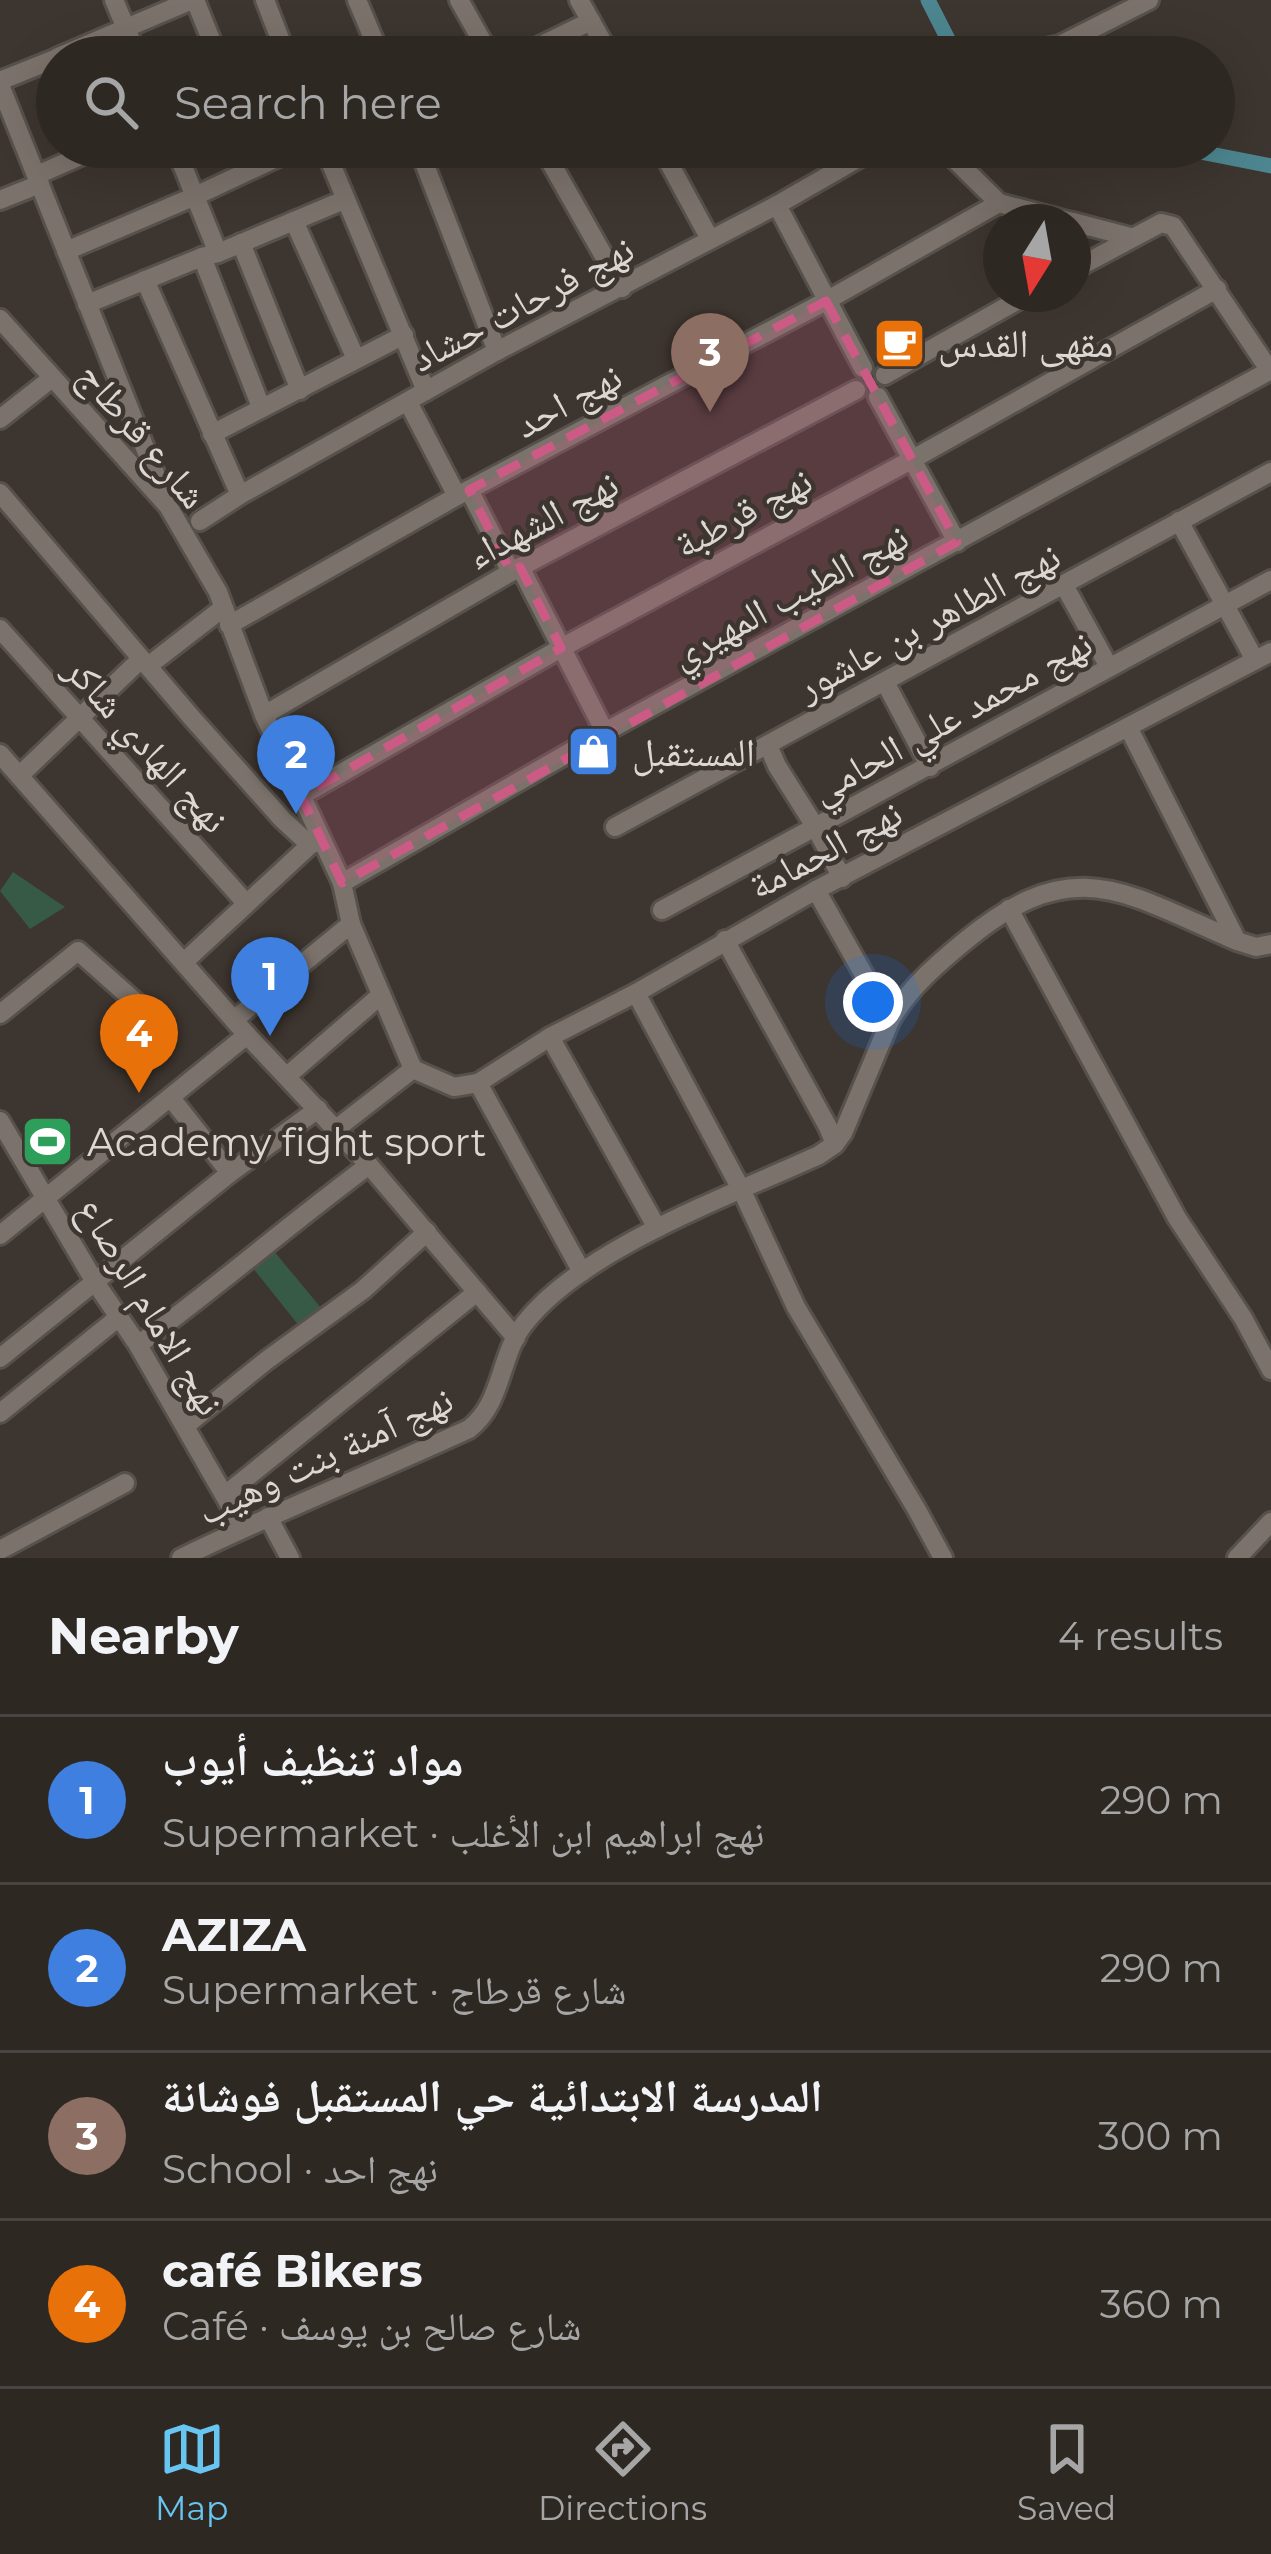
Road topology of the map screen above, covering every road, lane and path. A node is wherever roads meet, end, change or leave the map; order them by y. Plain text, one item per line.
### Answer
1 (114, 0) edge
2 (193, 0) edge
3 (265, 0) edge
4 (358, 0) edge
5 (459, 0) edge
6 (579, 0) edge
7 (1149, 0) edge
8 (591, 21) junction
9 (126, 27) junction
10 (105, 36) edge
11 (130, 36) edge
12 (209, 36) edge
13 (279, 36) edge
14 (373, 36) edge
15 (479, 36) edge
16 (560, 36) edge
17 (599, 36) edge
18 (1078, 36) edge
19 (36, 67) edge
20 (0, 83) edge
21 (60, 168) edge
22 (183, 168) edge
23 (256, 168) edge
24 (332, 168) edge
25 (426, 168) edge
26 (554, 168) edge
27 (671, 168) edge
28 (841, 168) edge
29 (963, 168) edge
30 (39, 180) junction
31 (193, 197) junction
32 (0, 200) edge
33 (344, 200) junction
34 (999, 203) junction
35 (1003, 204) edge
36 (777, 205) junction
37 (294, 221) junction
38 (1091, 227) edge
39 (1130, 237) junction
40 (710, 239) junction
41 (242, 244) junction
42 (66, 251) junction
43 (210, 255) junction
44 (1091, 259) edge
45 (145, 280) junction
46 (622, 288) junction
47 (1217, 289) junction
48 (826, 301) junction
49 (87, 304) junction
50 (997, 312) edge
51 (0, 319) edge
52 (404, 335) junction
53 (497, 351) junction
54 (356, 359) junction
55 (863, 368) junction
56 (1271, 370) edge
57 (885, 375) junction
58 (52, 378) junction
59 (300, 390) junction
60 (856, 390) junction
61 (426, 391) junction
62 (878, 397) junction
63 (408, 403) junction
64 (261, 407) junction
65 (0, 419) edge
66 (212, 434) junction
67 (913, 459) junction
68 (1271, 472) edge
69 (0, 493) edge
70 (463, 493) junction
71 (240, 495) junction
72 (168, 506) junction
73 (200, 520) dead end
74 (1179, 521) junction
75 (957, 542) junction
76 (515, 569) junction
77 (1271, 580) edge
78 (1064, 585) junction
79 (1226, 606) junction
80 (226, 617) junction
81 (0, 629) edge
82 (560, 648) junction
83 (1263, 656) edge
84 (145, 663) junction
85 (1109, 667) junction
86 (885, 682) junction
87 (264, 715) junction
88 (80, 719) junction
89 (1128, 727) junction
90 (605, 732) junction
91 (768, 745) junction
92 (0, 754) edge
93 (930, 766) junction
94 (20, 776) junction
95 (301, 796) junction
96 (615, 827) dead end
97 (816, 828) junction
98 (315, 842) junction
99 (842, 878) junction
100 (342, 883) junction
101 (816, 890) junction
102 (246, 903) junction
103 (1009, 909) junction
104 (662, 910) dead end
105 (351, 924) junction
106 (725, 940) junction
107 (1255, 944) edge
108 (184, 962) junction
109 (636, 993) junction
110 (382, 995) junction
111 (139, 1005) dead end
112 (0, 1014) edge
113 (890, 1022) junction
114 (241, 1027) junction
115 (550, 1037) junction
116 (413, 1069) junction
117 (287, 1076) junction
118 (478, 1083) junction
119 (172, 1098) junction
120 (318, 1109) junction
121 (0, 1120) edge
122 (336, 1129) junction
123 (835, 1144) junction
124 (369, 1165) junction
125 (230, 1173) junction
126 (742, 1191) junction
127 (47, 1198) junction
128 (657, 1228) junction
129 (427, 1232) junction
130 (0, 1235) edge
131 (582, 1272) junction
132 (95, 1282) junction
133 (477, 1292) junction
134 (118, 1317) junction
135 (516, 1338) junction
136 (138, 1345) junction
137 (0, 1358) edge
138 (1271, 1370) edge
139 (0, 1413) edge
140 (185, 1426) junction
141 (125, 1484) dead end
142 (225, 1495) junction
143 (268, 1517) junction
144 (1271, 1522) edge
145 (243, 1528) junction
146 (0, 1550) edge
147 (202, 1553) edge
148 (181, 1558) edge
149 (290, 1558) edge
150 (943, 1558) edge
151 (1237, 1558) edge

1 - 9 street
2 - 9 street
2 - 12 street
3 - 13 street
4 - 14 street
5 - 15 street
6 - 8 street
7 - 18 street
8 - 16 street
8 - 17 street
9 - 10 street
9 - 11 street
19 - 20 street
20 - 30 street
21 - 30 street
22 - 31 street
23 - 31 street
24 - 33 street
25 - 53 street
26 - 46 street
27 - 40 street
28 - 36 street, نهج فرحات حشاد
29 - 34 street
30 - 32 street
30 - 42 street
31 - 42 street
31 - 43 street
33 - 37 street
33 - 52 street
34 - 35 street
34 - 48 street, نهج احد
36 - 40 street, نهج فرحات حشاد
36 - 48 street
37 - 41 street
37 - 54 street
38 - 39 street
39 - 44 street
39 - 47 street
40 - 46 street, نهج فرحات حشاد
41 - 43 street
41 - 59 street
42 - 49 street
43 - 45 street
43 - 64 street
45 - 49 street
45 - 66 street
46 - 53 street, نهج فرحات حشاد
47 - 56 street
47 - 67 street, نهج قرطبة
48 - 55 street
48 - 70 street, نهج احد
49 - 72 street
50 - 57 street
51 - 58 street, شارع قرطاج
52 - 54 street
52 - 61 street
53 - 61 street, نهج فرحات حشاد
54 - 59 street
55 - 57 street
55 - 60 street
56 - 75 street, نهج الطيب المهيري
57 - 62 street
58 - 65 street
58 - 72 street, شارع قرطاج
59 - 64 street
60 - 62 street
60 - 76 street, نهج الشهداء
61 - 63 street, نهج فرحات حشاد
62 - 67 street
63 - 70 street
63 - 71 street, نهج فرحات حشاد
64 - 66 street
66 - 71 street
67 - 75 street
67 - 82 street, نهج قرطبة
68 - 74 street, نهج الطاهر بن عاشور
69 - 84 street
70 - 76 street
70 - 80 street, نهج احد
71 - 73 street, نهج فرحات حشاد
72 - 80 street, شارع قرطاج
74 - 78 street, نهج الطاهر بن عاشور
74 - 79 street
75 - 90 street, نهج الطيب المهيري
76 - 82 street
76 - 87 street, نهج الشهداء
77 - 79 street, نهج محمد علي الحامي
78 - 85 street
78 - 86 street, نهج الطاهر بن عاشور
79 - 83 street
79 - 85 street, نهج محمد علي الحامي
80 - 84 street, نهج احد
80 - 87 street, شارع قرطاج
81 - 88 street, نهج الهادي شاكر
82 - 90 street
82 - 95 street, نهج قرطبة
83 - 89 street, نهج الحمامة
84 - 88 street, نهج احد
84 - 98 street
85 - 93 street, نهج محمد علي الحامي
86 - 91 street, نهج الطاهر بن عاشور
86 - 93 street
87 - 95 street, شارع قرطاج
88 - 94 street, نهج احد
88 - 102 street, نهج الهادي شاكر
89 - 99 street, نهج الحمامة
89 - 107 street
90 - 100 street, نهج الطيب المهيري
91 - 96 street, نهج الطاهر بن عاشور
91 - 97 street
92 - 94 street
93 - 97 street, نهج محمد علي الحامي
94 - 108 street
95 - 98 street, شارع قرطاج
97 - 99 street
97 - 104 street, نهج محمد علي الحامي
98 - 100 street, شارع قرطاج
98 - 102 street
99 - 101 street, نهج الحمامة
100 - 105 street, شارع قرطاج
101 - 106 street, نهج الحمامة
101 - 113 street
102 - 108 street
103 - 107 street
103 - 113 street
103 - 138 street
105 - 110 street, شارع قرطاج
105 - 114 street
106 - 109 street, نهج الحمامة
106 - 123 street
108 - 114 street
109 - 115 street, نهج الحمامة
109 - 126 street
110 - 116 street, شارع قرطاج
110 - 117 street
111 - 112 street
113 - 123 street
114 - 117 street
114 - 119 street
115 - 118 street, نهج الحمامة
115 - 128 street
116 - 118 street
116 - 122 street
117 - 120 street
118 - 131 street
119 - 125 street
119 - 127 street
120 - 122 street
120 - 125 street
121 - 127 street, نهج الامام الرصاع
122 - 124 street
123 - 126 street
124 - 129 street
124 - 136 street
125 - 132 street
126 - 128 street
126 - 150 street
127 - 130 street
127 - 132 street, نهج الامام الرصاع
128 - 131 street
129 - 133 street
129 - 140 street
131 - 135 street
132 - 134 street, نهج الامام الرصاع
132 - 137 street
133 - 135 street
133 - 142 street
134 - 136 street, نهج الامام الرصاع
134 - 139 street
135 - 143 street, نهج آمنة بنت وهيب
136 - 140 street, نهج الامام الرصاع
140 - 142 street, نهج الامام الرصاع
141 - 146 street
142 - 145 street, نهج الامام الرصاع
143 - 145 street, نهج آمنة بنت وهيب
143 - 149 street
144 - 151 street
145 - 147 street, نهج آمنة بنت وهيب
147 - 148 street, نهج آمنة بنت وهيب

